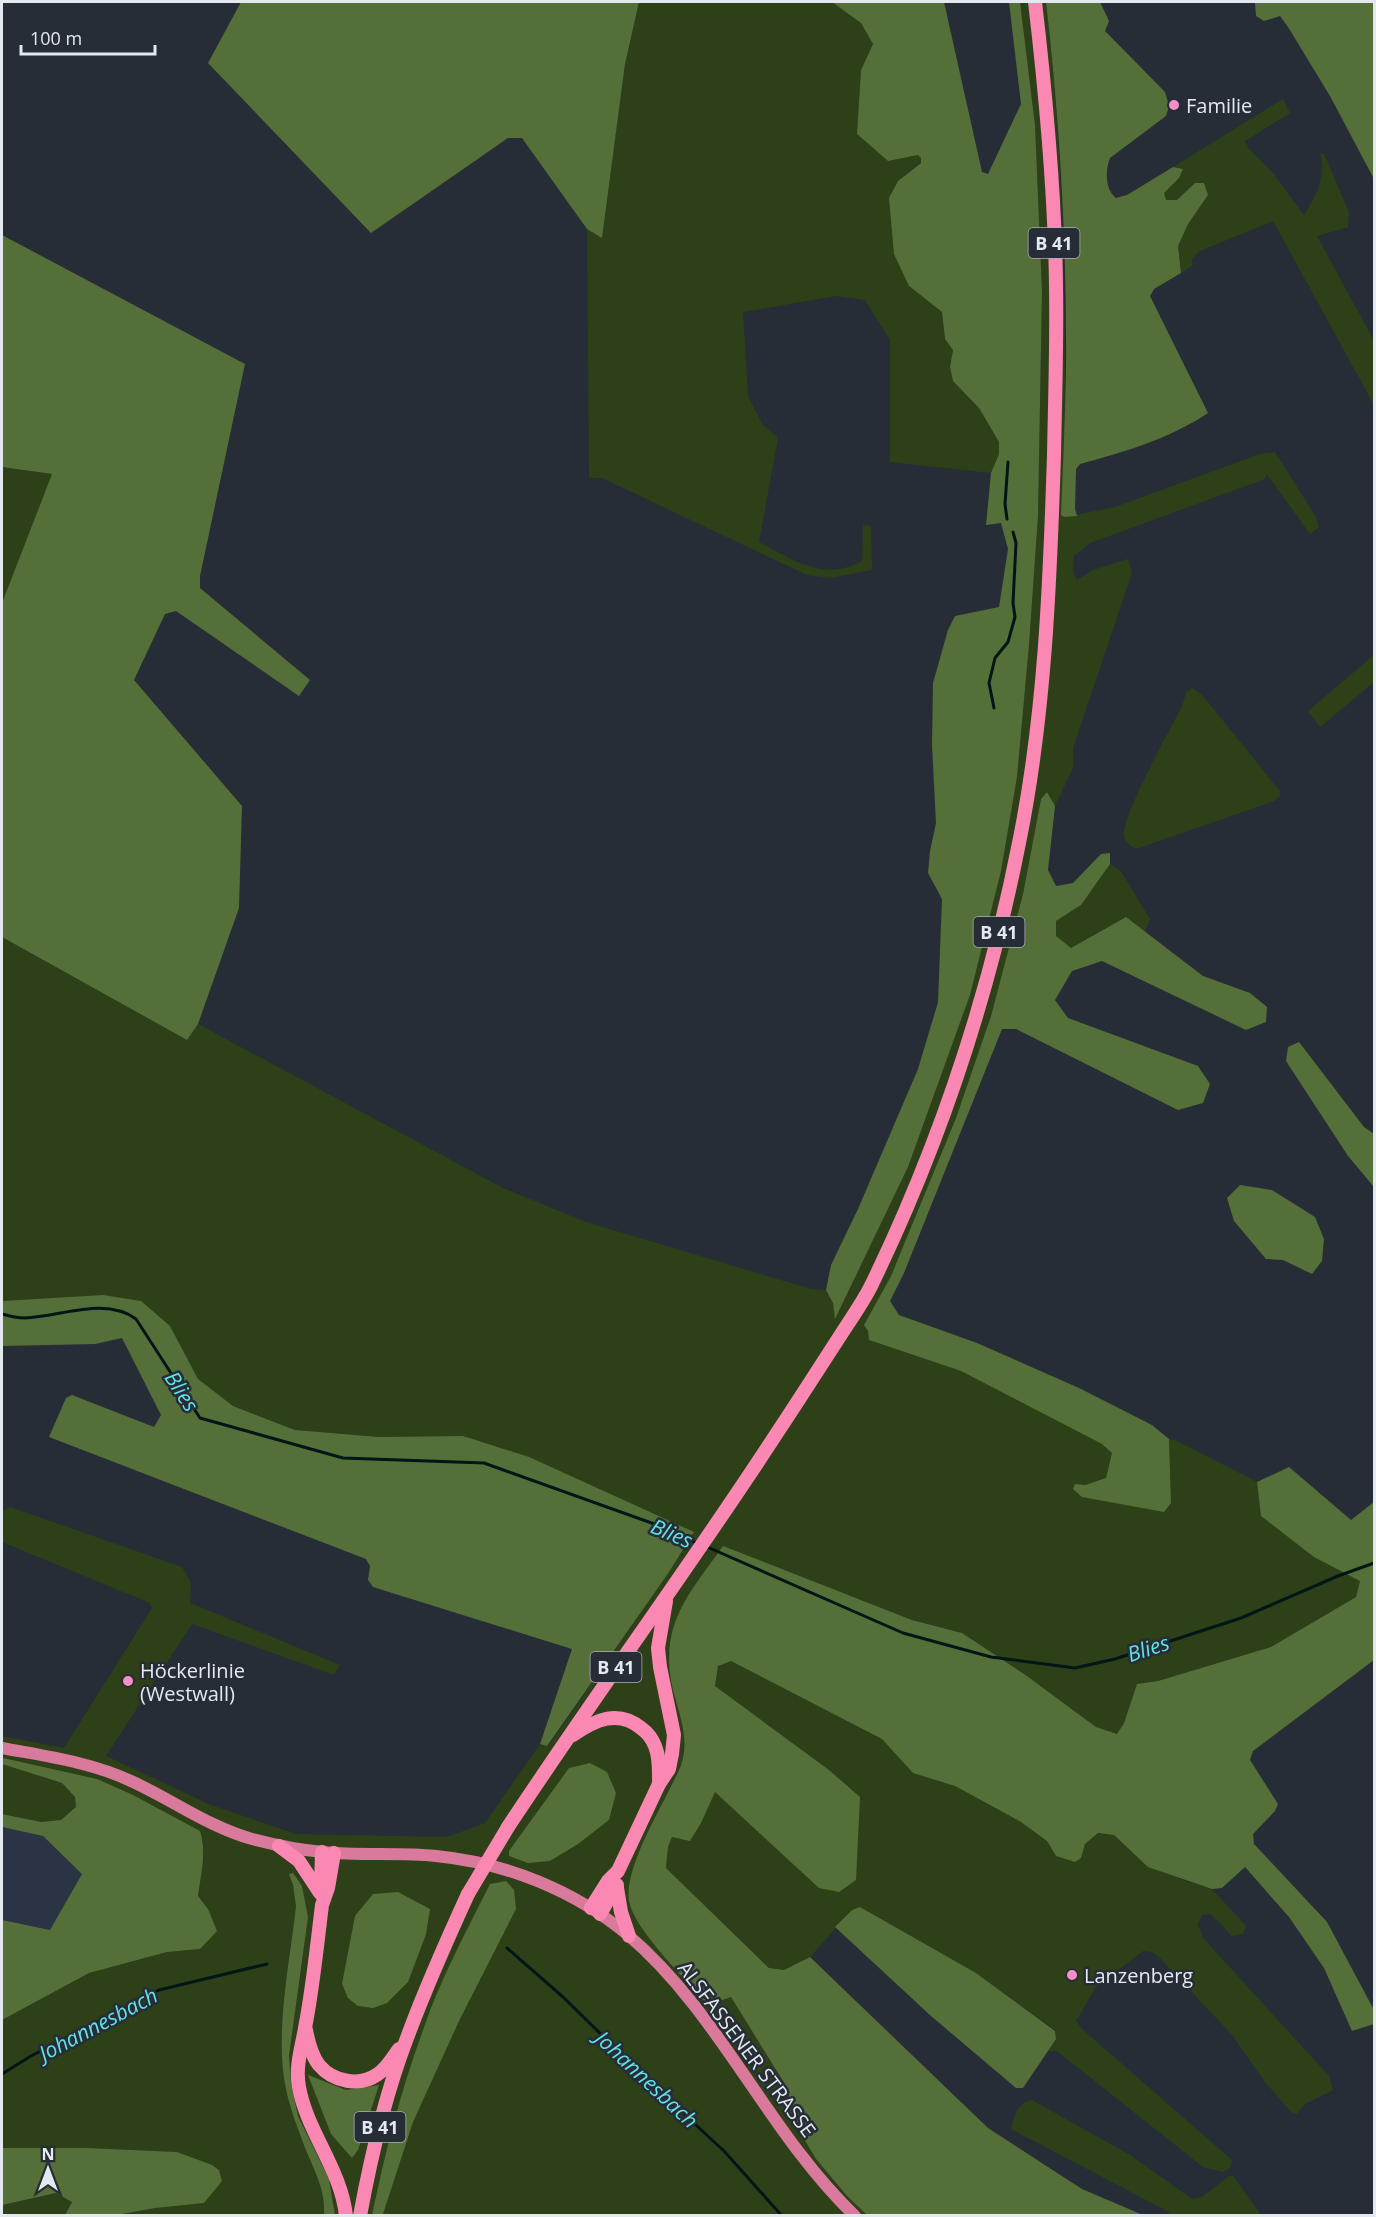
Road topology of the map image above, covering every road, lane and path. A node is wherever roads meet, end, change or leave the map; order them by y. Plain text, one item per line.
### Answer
1 (1035, 2) edge
2 (670, 1593) junction
3 (566, 1739) junction
4 (2, 1748) edge
5 (659, 1784) junction
6 (279, 1846) junction
7 (328, 1853) junction
8 (618, 1871) junction
9 (617, 1888) junction
10 (321, 1899) junction
11 (596, 1911) junction
12 (629, 1936) junction
13 (305, 2027) junction
14 (406, 2040) junction
15 (346, 2216) edge
16 (360, 2216) edge
17 (855, 2216) edge

1 - 2 highway, B 41
2 - 3 highway, B 41
2 - 5 highway
3 - 5 highway
3 - 14 highway, B 41, bridge
4 - 6 main road, ALSFASSENER STRASSE
5 - 8 highway
6 - 7 main road, ALSFASSENER STRASSE
6 - 10 highway
7 - 10 highway
7 - 11 main road, ALSFASSENER STRASSE
8 - 9 highway
8 - 11 highway
9 - 11 highway
9 - 12 highway
10 - 13 highway
11 - 12 main road, ALSFASSENER STRASSE
12 - 17 main road, ALSFASSENER STRASSE
13 - 14 highway
13 - 15 highway
14 - 16 highway, B 41

